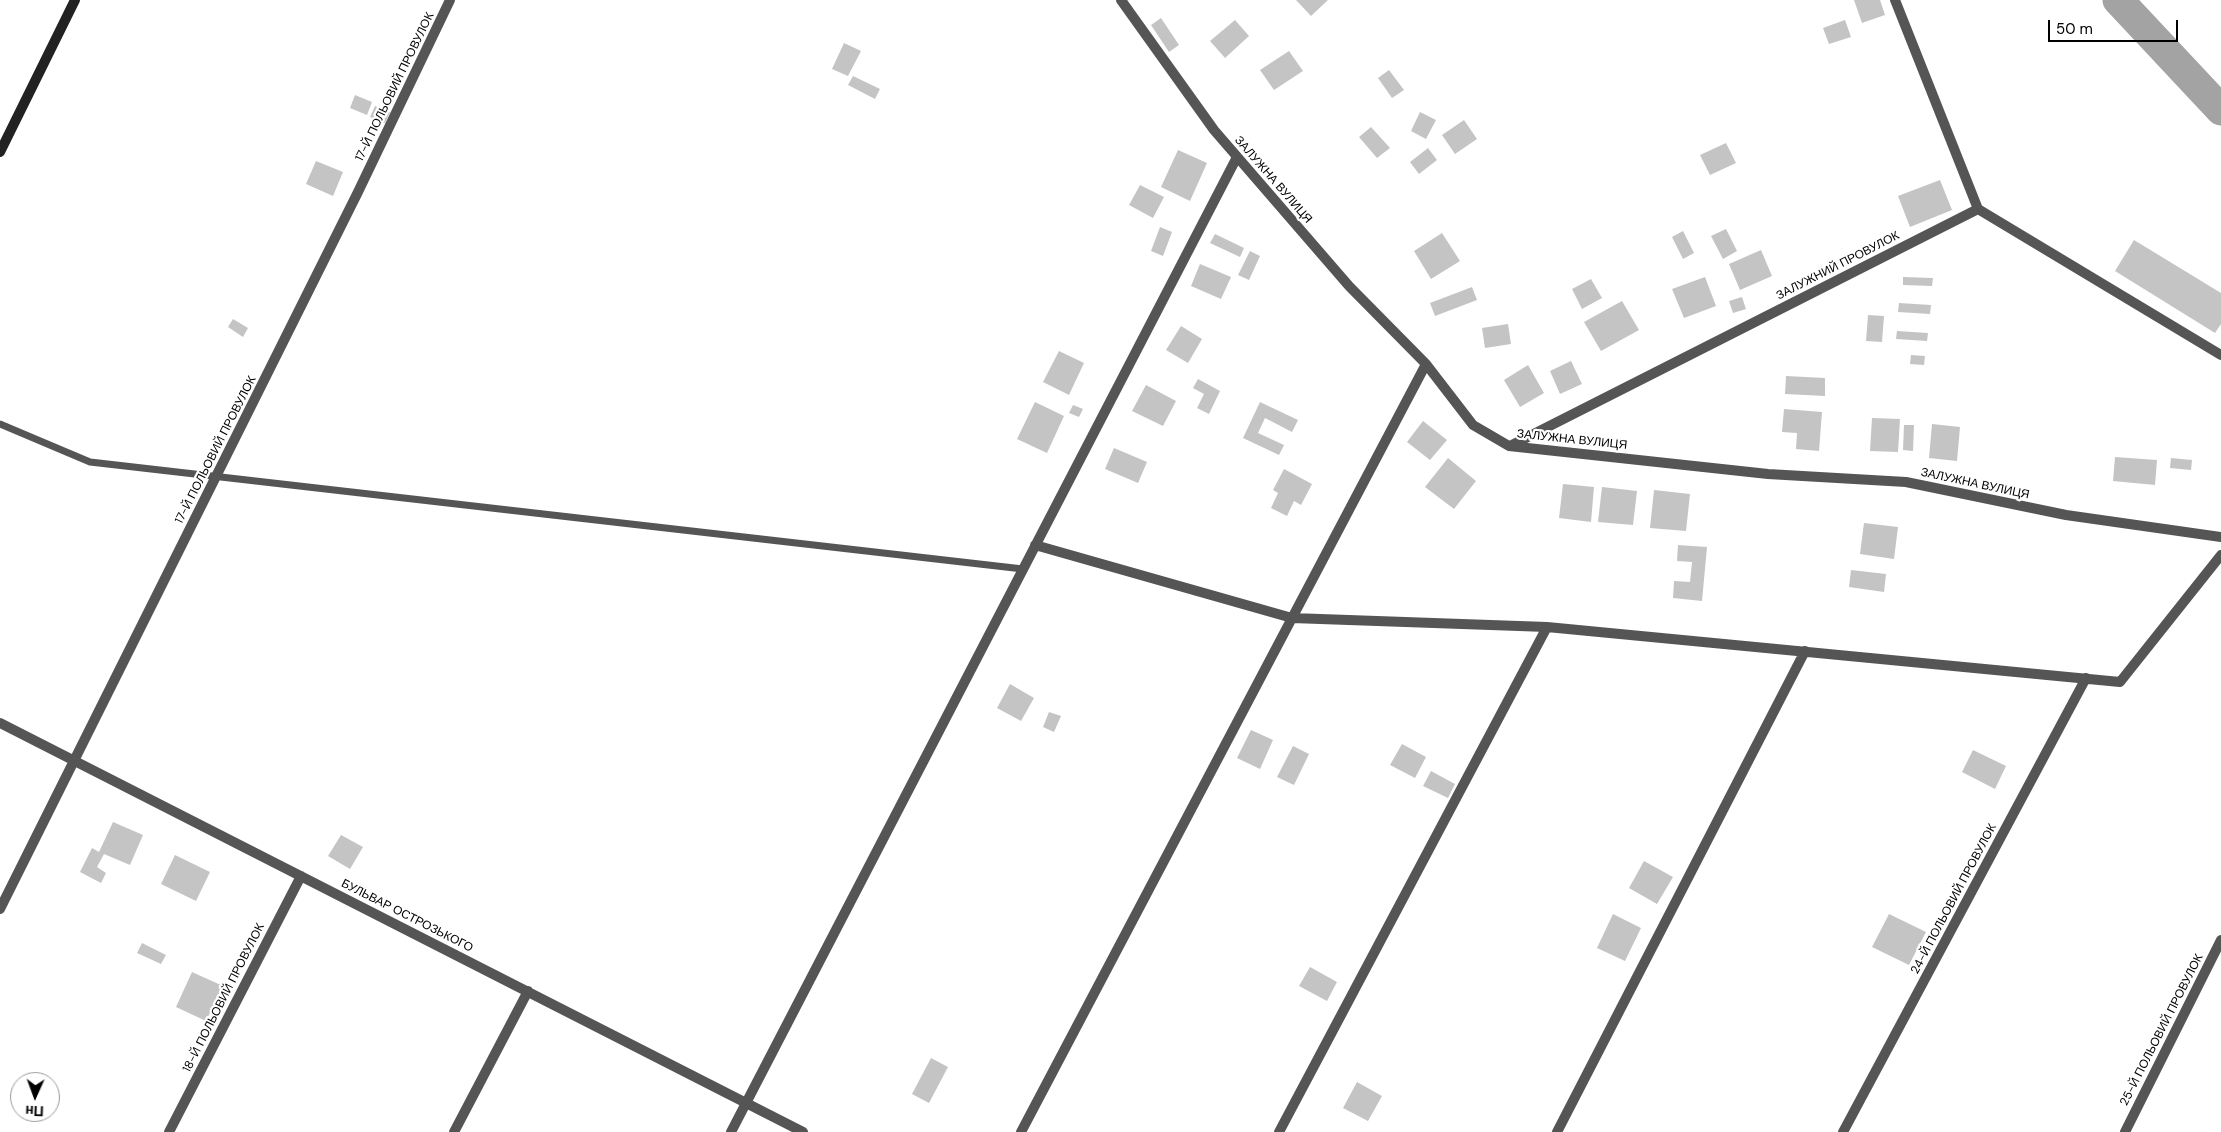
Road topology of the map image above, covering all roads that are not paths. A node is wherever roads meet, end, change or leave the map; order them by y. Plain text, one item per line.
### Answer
1 (74, 0) edge
2 (450, 0) edge
3 (1121, 0) edge
4 (1895, 0) edge
5 (0, 152) edge
6 (1237, 157) junction
7 (1978, 209) junction
8 (2221, 355) edge
9 (1426, 364) junction
10 (0, 424) edge
11 (1509, 446) junction
12 (216, 477) junction
13 (2221, 538) edge
14 (1035, 545) junction
15 (2221, 555) edge
16 (1023, 569) junction
17 (1292, 618) junction
18 (1547, 627) junction
19 (1805, 652) junction
20 (2086, 678) junction
21 (0, 723) edge
22 (74, 761) junction
23 (301, 876) junction
24 (0, 909) edge
25 (2221, 940) edge
26 (528, 992) junction
27 (746, 1102) junction
28 (169, 1132) edge
29 (454, 1132) edge
30 (731, 1132) edge
31 (803, 1132) edge
32 (1021, 1132) edge
33 (1279, 1132) edge
34 (1557, 1132) edge
35 (1843, 1132) edge
36 (2125, 1132) edge

1 - 5 main road
2 - 12 street, 17-Й ПОЛЬОВИЙ ПРОВУЛОК
3 - 6 street, ЗАЛУЖНА ВУЛИЦЯ
4 - 7 street
6 - 9 street, ЗАЛУЖНА ВУЛИЦЯ
6 - 14 street
7 - 8 street
7 - 11 street, ЗАЛУЖНИЙ ПРОВУЛОК
9 - 11 street, ЗАЛУЖНА ВУЛИЦЯ
9 - 17 street
10 - 12 lane
11 - 13 street, ЗАЛУЖНА ВУЛИЦЯ
12 - 16 lane
12 - 22 street, 17-Й ПОЛЬОВИЙ ПРОВУЛОК
14 - 16 street
14 - 17 street
15 - 20 street
16 - 27 street
17 - 18 street
17 - 32 street
18 - 19 street
18 - 33 street
19 - 20 street
19 - 34 street
20 - 35 street, 24-Й ПОЛЬОВИЙ ПРОВУЛОК
21 - 22 street, БУЛЬВАР ОСТРОЗЬКОГО
22 - 23 street, БУЛЬВАР ОСТРОЗЬКОГО
22 - 24 street, 17-Й ПОЛЬОВИЙ ПРОВУЛОК
23 - 26 street, БУЛЬВАР ОСТРОЗЬКОГО
23 - 28 street, 18-Й ПОЛЬОВИЙ ПРОВУЛОК
25 - 36 street, 25-Й ПОЛЬОВИЙ ПРОВУЛОК
26 - 27 street, БУЛЬВАР ОСТРОЗЬКОГО
26 - 29 street
27 - 30 street
27 - 31 street, БУЛЬВАР ОСТРОЗЬКОГО

